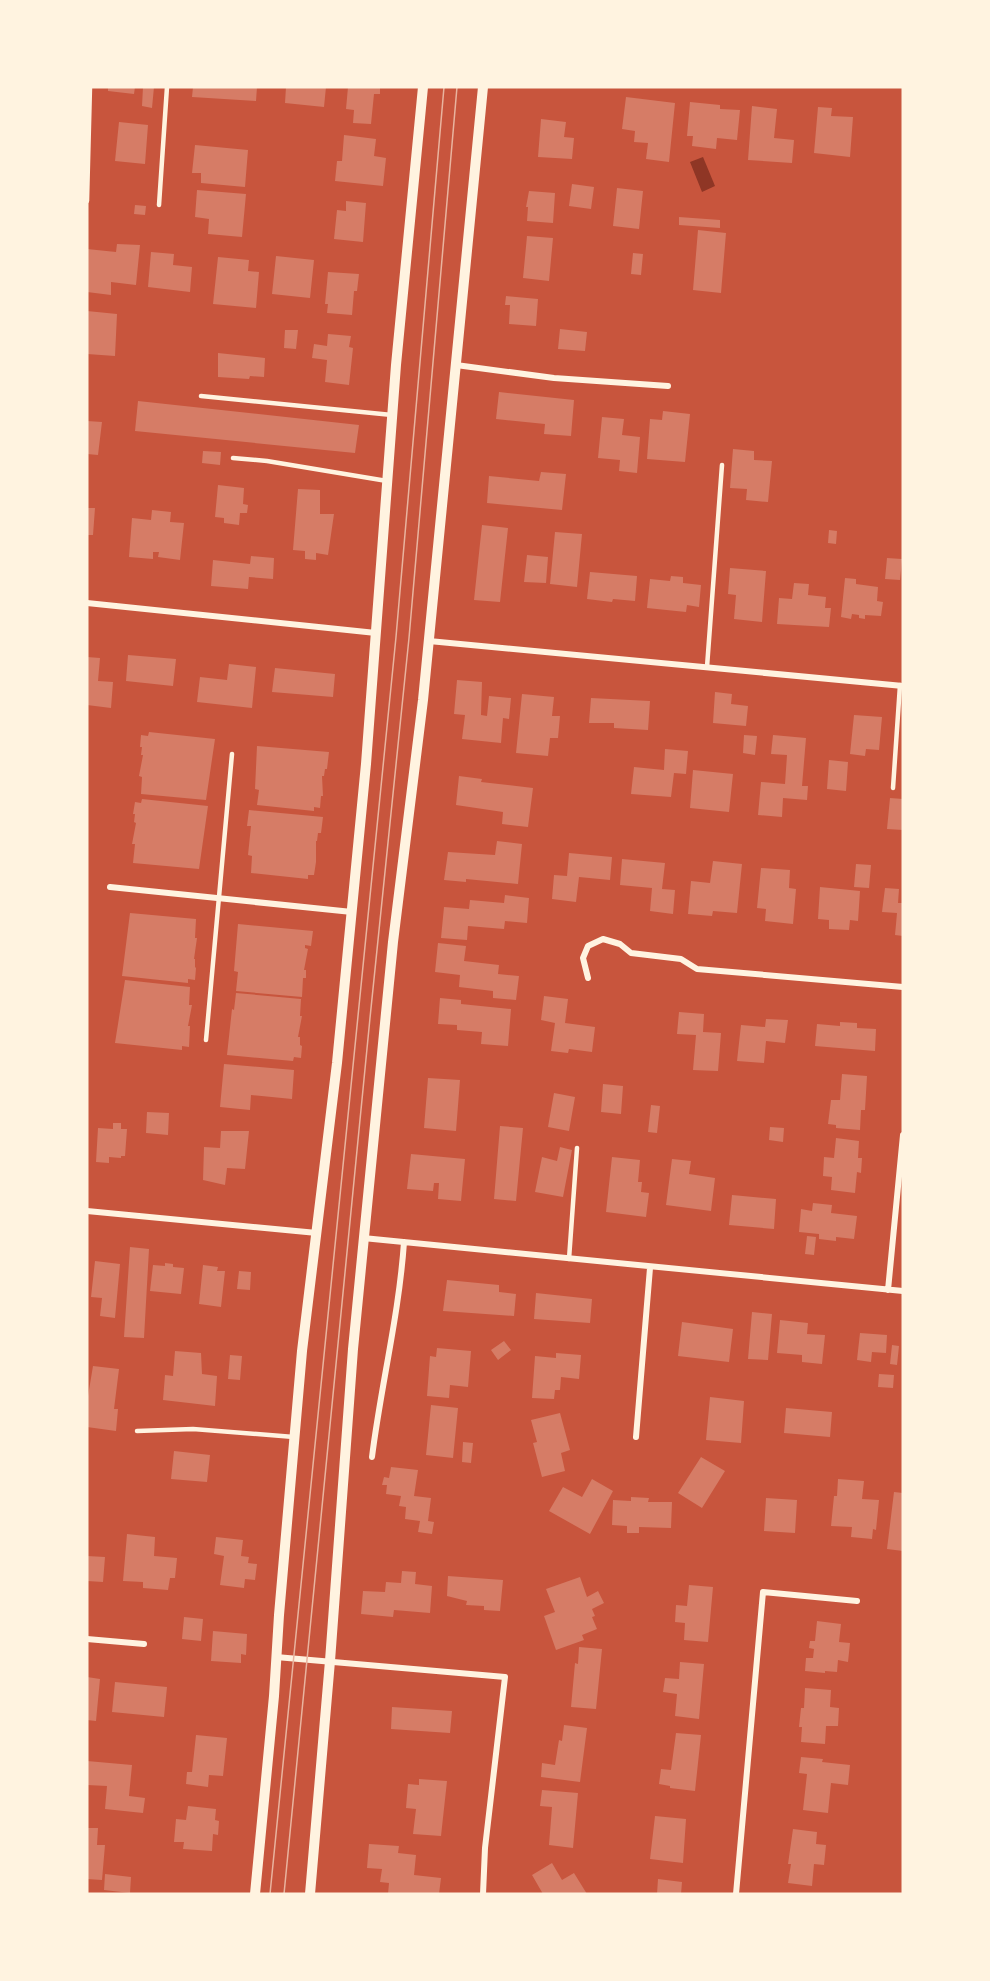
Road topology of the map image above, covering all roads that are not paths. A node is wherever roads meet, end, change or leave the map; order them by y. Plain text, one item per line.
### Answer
1 (90, 87) edge
2 (167, 87) edge
3 (423, 87) edge
4 (483, 87) edge
5 (87, 201) edge
6 (159, 205) dead end
7 (456, 365) junction
8 (668, 386) dead end
9 (201, 396) dead end
10 (392, 415) junction
11 (233, 458) dead end
12 (722, 465) dead end
13 (387, 481) junction
14 (87, 603) edge
15 (376, 633) junction
16 (429, 641) junction
17 (707, 667) junction
18 (901, 686) edge
19 (232, 754) dead end
20 (892, 788) dead end
21 (110, 887) dead end
22 (219, 898) junction
23 (352, 912) junction
24 (588, 978) dead end
25 (903, 987) edge
26 (206, 1040) dead end
27 (903, 1135) edge
28 (577, 1148) dead end
29 (87, 1211) edge
30 (317, 1233) junction
31 (363, 1238) junction
32 (404, 1242) junction
33 (569, 1259) junction
34 (650, 1268) junction
35 (888, 1290) junction
36 (903, 1292) edge
37 (136, 1431) dead end
38 (294, 1437) junction
39 (636, 1437) dead end
40 (372, 1457) dead end
41 (856, 1601) dead end
42 (87, 1638) edge
43 (144, 1644) dead end
44 (276, 1657) junction
45 (330, 1661) junction
46 (255, 1894) edge
47 (310, 1894) edge
48 (483, 1894) edge
49 (736, 1894) edge

1 - 5 lane
2 - 6 lane
3 - 10 street
4 - 7 street
7 - 8 street
7 - 16 street
9 - 10 lane
10 - 13 street
11 - 13 lane
12 - 17 lane
13 - 15 street
14 - 15 street
15 - 23 street
16 - 17 street
16 - 31 street
17 - 18 street
18 - 20 lane
19 - 22 lane
21 - 22 street
22 - 23 street
22 - 26 lane
23 - 30 street
24 - 25 street
27 - 35 street
28 - 33 lane
29 - 30 street
30 - 38 street
31 - 32 street
31 - 45 street
32 - 33 street
32 - 40 street
33 - 34 street
34 - 35 street
34 - 39 street
35 - 36 street
37 - 38 lane
38 - 44 street
41 - 49 street
42 - 43 street
44 - 45 street
44 - 46 street
45 - 47 street
45 - 48 street

